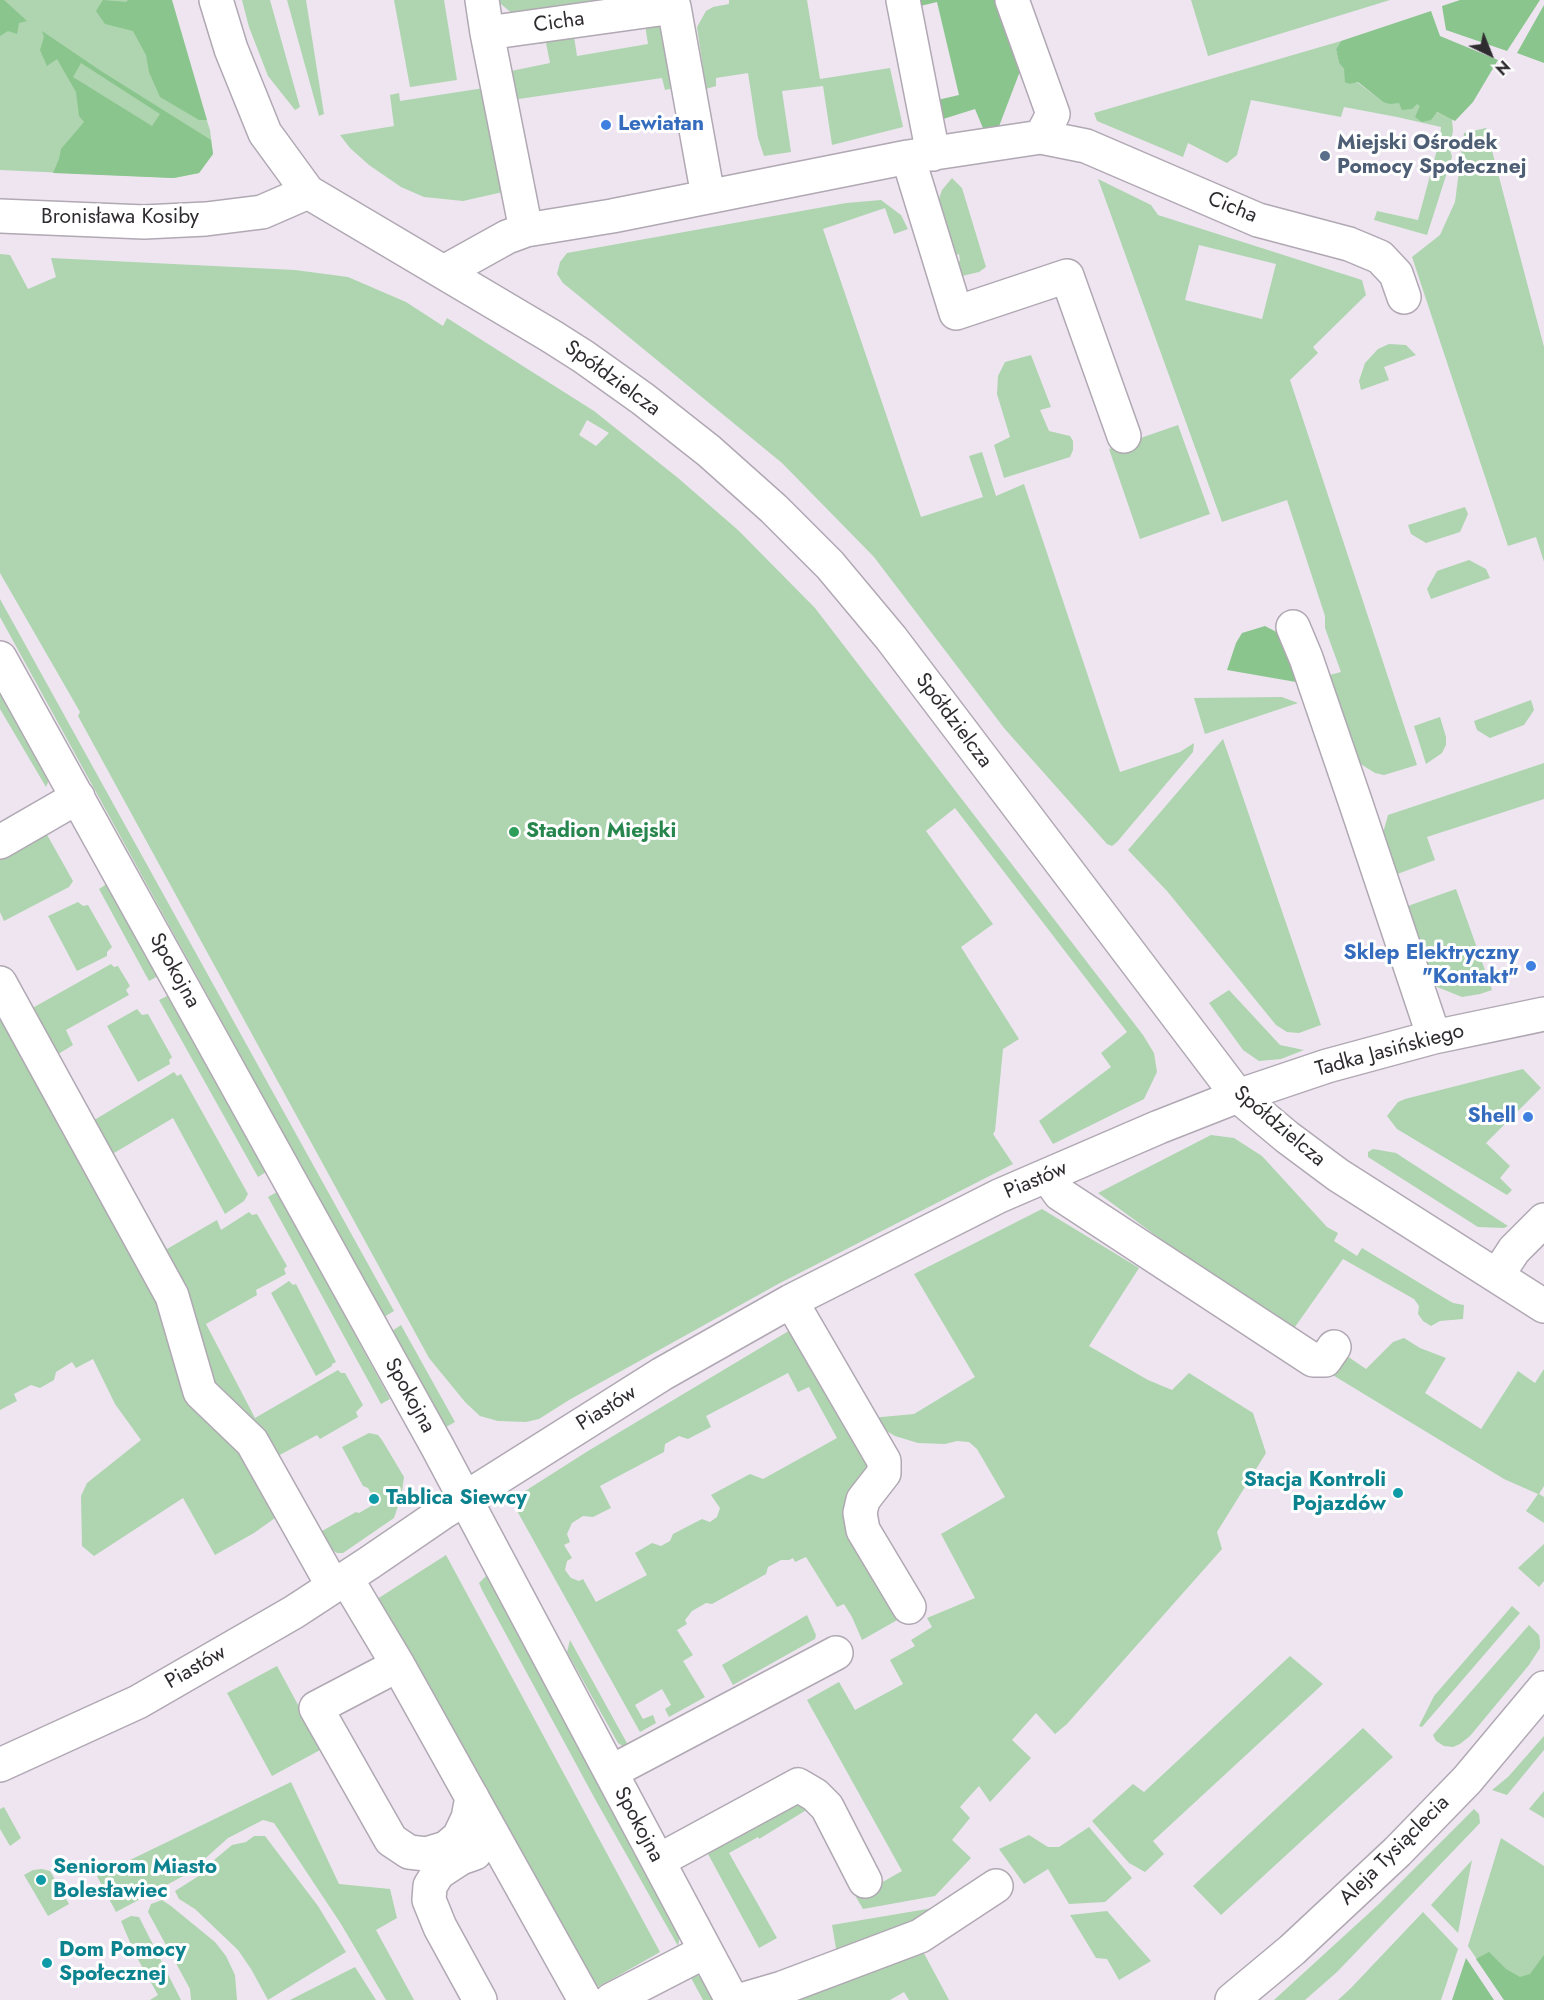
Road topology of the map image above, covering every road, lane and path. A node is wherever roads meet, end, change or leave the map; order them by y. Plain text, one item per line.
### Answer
1 (216, 0) edge
2 (482, 0) edge
3 (903, 0) edge
4 (1012, 0) edge
5 (487, 33) junction
6 (1041, 137) junction
7 (920, 155) junction
8 (308, 192) junction
9 (708, 196) junction
10 (0, 216) edge
11 (525, 230) junction
12 (444, 272) junction
13 (1404, 297) dead end
14 (1124, 436) dead end
15 (1293, 627) dead end
16 (0, 658) edge
17 (78, 796) junction
18 (0, 842) edge
19 (0, 983) edge
20 (1544, 1014) edge
21 (1434, 1037) junction
22 (1238, 1096) junction
23 (1047, 1176) junction
24 (1544, 1220) edge
25 (1497, 1276) junction
26 (791, 1301) junction
27 (1544, 1306) edge
28 (1334, 1347) dead end
29 (465, 1499) junction
30 (340, 1582) junction
31 (909, 1607) dead end
32 (836, 1653) dead end
33 (398, 1665) junction
34 (1544, 1688) edge
35 (0, 1765) edge
36 (611, 1772) junction
37 (472, 1797) junction
38 (658, 1861) junction
39 (513, 1871) junction
40 (865, 1881) dead end
41 (996, 1886) dead end
42 (706, 1951) junction
43 (480, 2000) edge
44 (585, 2000) edge
45 (611, 2000) edge
46 (732, 2000) edge
47 (741, 2000) edge
48 (1232, 2000) edge

1 - 8 street
2 - 5 street
3 - 7 street
4 - 6 street
5 - 9 street, Cicha
5 - 11 street
6 - 7 street, Cicha
6 - 13 street, Cicha
7 - 9 street, Cicha
7 - 14 street
8 - 10 street, Bronisława Kosiby
8 - 12 street, Spółdzielcza
9 - 11 street, Cicha
11 - 12 street, Cicha
12 - 22 street, Spółdzielcza
15 - 21 street
16 - 17 street, Spokojna
17 - 18 street
17 - 29 street, Spokojna
19 - 30 street
20 - 21 street, Tadka Jasińskiego
21 - 22 street, Tadka Jasińskiego
22 - 23 street, Piastów
22 - 25 street, Spółdzielcza
23 - 26 street, Piastów
23 - 28 street
24 - 25 street
25 - 27 street, Spółdzielcza
26 - 29 street, Piastów
26 - 31 street
29 - 30 street, Piastów
29 - 36 street, Spokojna
30 - 33 street
30 - 35 street, Piastów
32 - 36 street
33 - 37 street
33 - 37 street
34 - 48 street, Aleja Tysiąclecia
36 - 38 street, Spokojna
37 - 39 street
38 - 40 street
38 - 42 street, Spokojna
39 - 43 street
39 - 44 street
41 - 47 street
42 - 45 street
42 - 46 street, Spokojna

